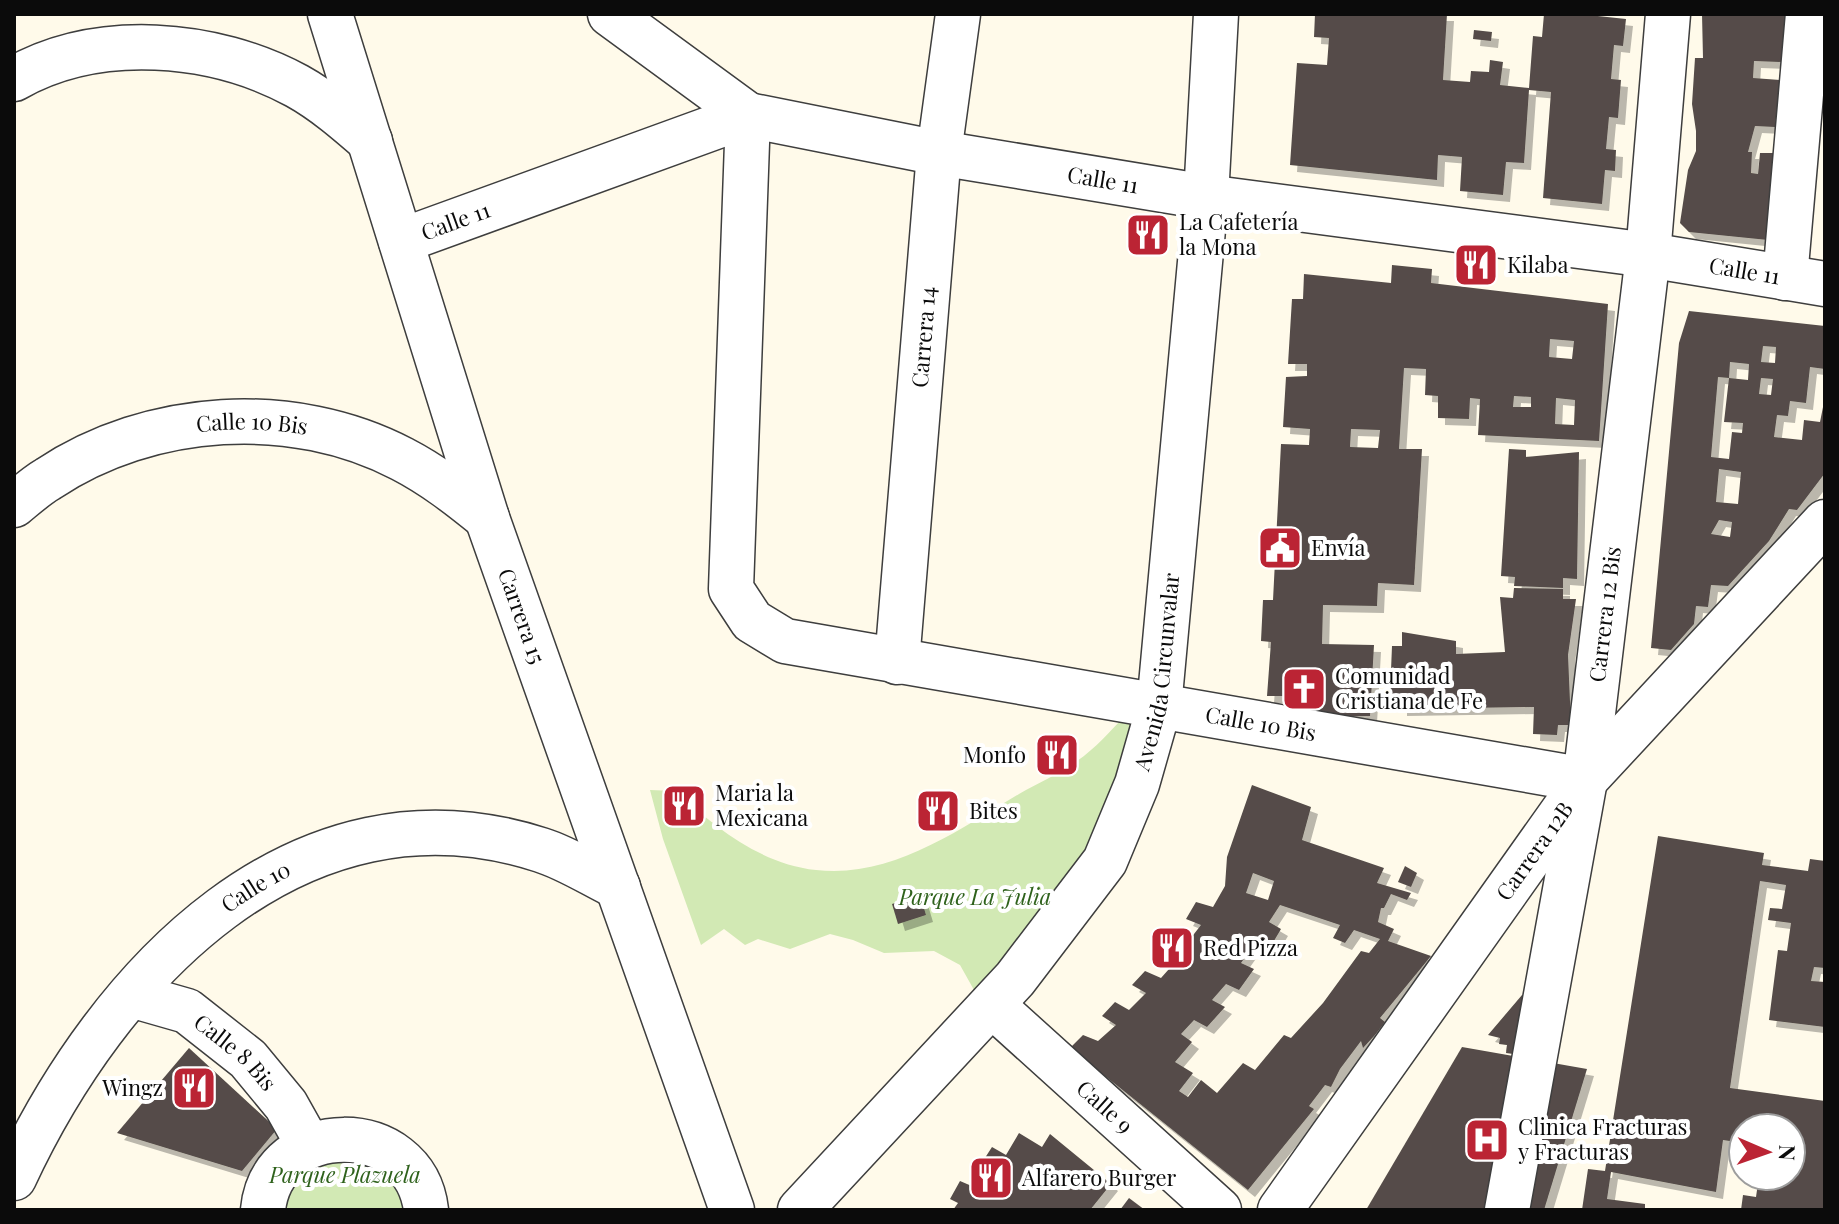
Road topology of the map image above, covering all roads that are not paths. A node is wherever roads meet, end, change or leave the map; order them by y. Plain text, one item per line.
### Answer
1 (330, 14) edge
2 (610, 14) edge
3 (958, 14) edge
4 (1216, 14) edge
5 (1668, 14) edge
6 (1808, 14) edge
7 (14, 79) edge
8 (748, 115) junction
9 (370, 141) junction
10 (939, 153) junction
11 (1206, 197) junction
12 (401, 241) junction
13 (1648, 255) junction
14 (1805, 281) edge
15 (14, 505) edge
16 (487, 518) junction
17 (1825, 522) edge
18 (897, 662) junction
19 (1159, 707) junction
20 (1585, 780) junction
21 (618, 887) junction
22 (131, 995) junction
23 (992, 1005) junction
24 (309, 1146) junction
25 (14, 1178) edge
26 (263, 1210) edge
27 (426, 1210) edge
28 (732, 1210) edge
29 (800, 1210) edge
30 (1219, 1210) edge
31 (1280, 1210) edge
32 (1507, 1210) edge

1 - 9 street, Carrera 15
2 - 8 street
3 - 10 street, Carrera 14
4 - 11 street, Avenida Circunvalar
5 - 13 street, Carrera 12 Bis
6 - 14 street
7 - 9 street
8 - 10 street, Calle 11
8 - 12 street, Calle 11
8 - 18 street, Calle 10 Bis
9 - 12 street, Carrera 15
10 - 11 street, Calle 11
10 - 18 street, Carrera 14
11 - 13 street, Calle 11
11 - 19 street, Avenida Circunvalar
12 - 16 street, Carrera 15
13 - 14 street, Calle 11
13 - 20 street, Carrera 12 Bis
15 - 16 street, Calle 10 Bis
16 - 21 street, Carrera 15
17 - 20 street, Carrera 12B
18 - 19 street, Calle 10 Bis
19 - 20 street, Calle 10 Bis
19 - 23 street, Avenida Circunvalar
20 - 31 street, Carrera 12B
20 - 32 street, Carrera 12 Bis
21 - 22 street, Calle 10
21 - 28 street, Carrera 15
22 - 24 street, Calle 8 Bis
22 - 25 street, Calle 10
23 - 29 street, Avenida Circunvalar
23 - 30 street, Calle 9
24 - 26 street
24 - 27 street

